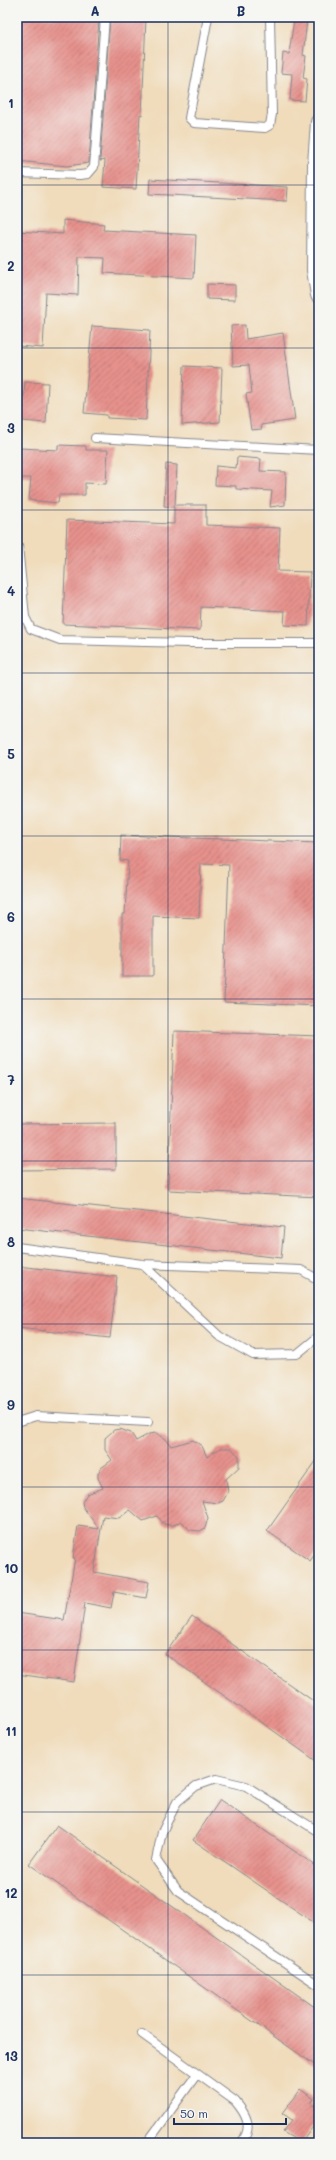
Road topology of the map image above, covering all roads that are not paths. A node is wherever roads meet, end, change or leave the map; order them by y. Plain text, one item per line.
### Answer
1 (105, 17) edge
2 (208, 17) edge
3 (270, 17) edge
4 (319, 122) edge
5 (317, 164) edge
6 (17, 173) edge
7 (319, 295) edge
8 (95, 438) dead end
9 (319, 450) edge
10 (18, 546) edge
11 (319, 643) edge
12 (17, 1247) edge
13 (142, 1264) junction
14 (319, 1280) edge
15 (319, 1336) edge
16 (17, 1422) edge
17 (148, 1422) dead end
18 (319, 1832) edge
19 (317, 1984) dead end
20 (142, 2034) dead end
21 (197, 2074) junction
22 (147, 2143) edge
23 (241, 2143) edge

1 - 6 lane
2 - 3 lane
4 - 5 street
5 - 7 street
8 - 9 lane
10 - 11 lane
12 - 13 lane
13 - 14 lane
13 - 15 lane
16 - 17 lane
18 - 19 lane
20 - 21 lane
21 - 22 lane
21 - 23 lane

